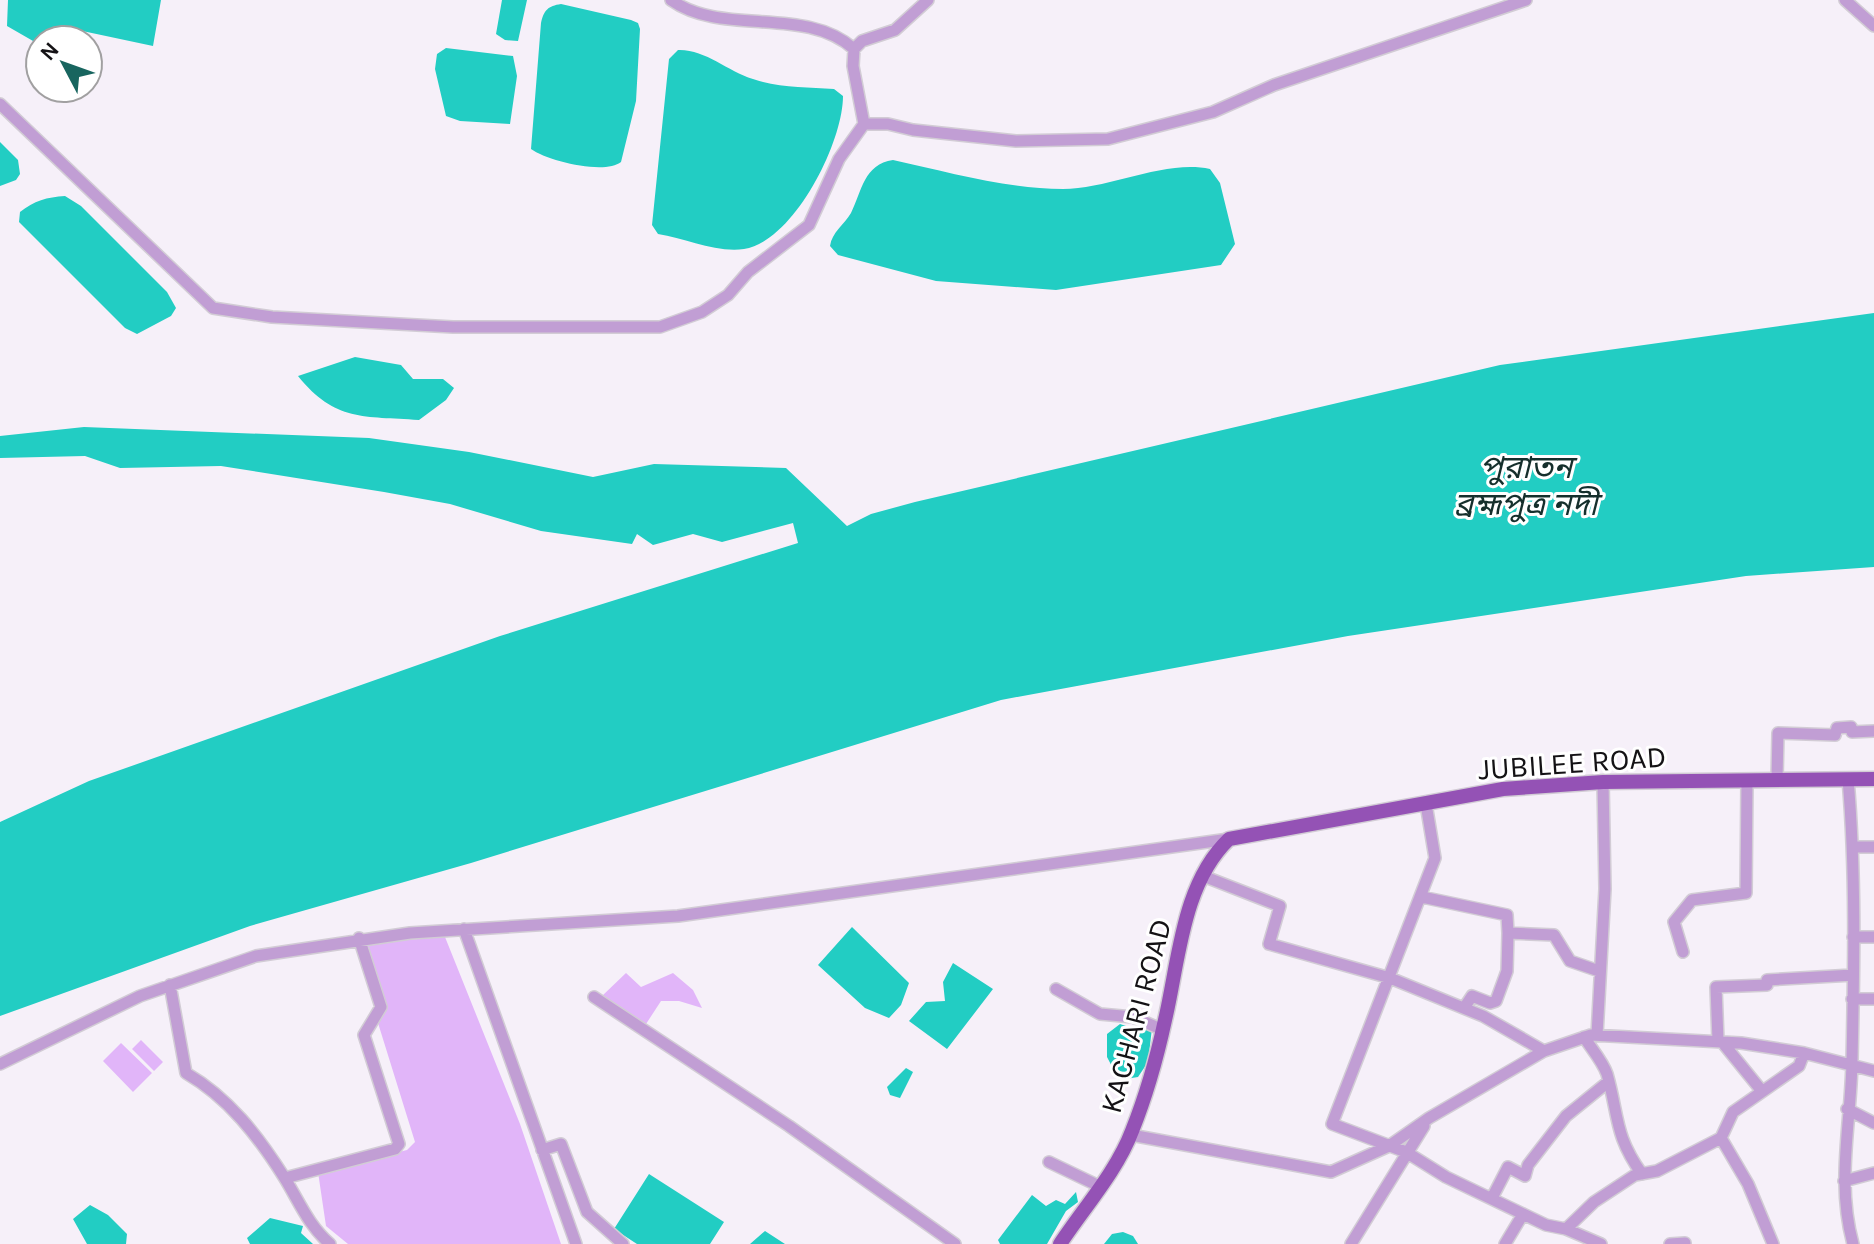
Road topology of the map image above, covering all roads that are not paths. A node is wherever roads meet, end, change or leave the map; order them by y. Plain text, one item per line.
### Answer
1 (671, 0) edge
2 (928, 0) edge
3 (1526, 0) edge
4 (1845, 0) edge
5 (1874, 26) edge
6 (854, 49) junction
7 (0, 104) edge
8 (864, 124) junction
9 (1874, 731) edge
10 (1777, 779) junction
11 (1848, 779) junction
12 (1874, 779) edge
13 (1747, 781) junction
14 (1603, 782) junction
15 (1426, 804) junction
16 (1229, 839) junction
17 (1854, 847) junction
18 (1874, 847) edge
19 (1203, 876) junction
20 (1422, 897) junction
21 (464, 929) junction
22 (1508, 933) junction
23 (1853, 937) junction
24 (1874, 937) edge
25 (359, 938) junction
26 (1683, 952) dead end
27 (1599, 971) junction
28 (1853, 975) junction
29 (1390, 978) junction
30 (170, 985) junction
31 (1056, 989) dead end
32 (594, 997) dead end
33 (1852, 999) junction
34 (1874, 999) edge
35 (1464, 1008) junction
36 (1163, 1030) junction
37 (1597, 1035) junction
38 (1584, 1037) junction
39 (1720, 1042) junction
40 (1544, 1051) junction
41 (1804, 1053) junction
42 (0, 1064) edge
43 (1852, 1065) junction
44 (1874, 1071) edge
45 (1608, 1082) junction
46 (1761, 1090) junction
47 (1847, 1109) junction
48 (1429, 1118) junction
49 (1874, 1123) edge
50 (1131, 1135) junction
51 (1721, 1138) junction
52 (1389, 1146) junction
53 (542, 1150) junction
54 (1406, 1152) junction
55 (1049, 1162) dead end
56 (1874, 1173) edge
57 (1642, 1174) junction
58 (285, 1178) junction
59 (1844, 1181) junction
60 (1099, 1186) junction
61 (1492, 1198) junction
62 (1523, 1214) junction
63 (1566, 1229) junction
64 (1685, 1243) edge
65 (330, 1244) edge
66 (576, 1244) edge
67 (623, 1244) edge
68 (955, 1244) edge
69 (1060, 1244) edge
70 (1351, 1244) edge
71 (1505, 1244) edge
72 (1601, 1244) edge
73 (1670, 1244) edge
74 (1773, 1244) edge
75 (1853, 1244) edge

1 - 6 street
2 - 6 street
3 - 8 street
4 - 5 street
6 - 8 street
7 - 8 street
9 - 10 street
10 - 11 main road, JUBILEE ROAD
10 - 13 main road, JUBILEE ROAD
11 - 12 main road, JUBILEE ROAD
11 - 17 street
13 - 14 main road, JUBILEE ROAD
13 - 26 street
14 - 15 main road, JUBILEE ROAD
14 - 27 street
15 - 16 main road, JUBILEE ROAD
15 - 20 street
16 - 19 main road, KACHARI ROAD
16 - 21 street
17 - 18 street
17 - 23 street
19 - 29 street
19 - 36 main road, KACHARI ROAD
20 - 22 street
20 - 29 street
21 - 25 street
21 - 53 street
22 - 27 street
22 - 35 street
23 - 24 street
23 - 28 street
25 - 30 street
25 - 58 street
27 - 37 street
28 - 33 street
28 - 39 street
29 - 35 street
29 - 52 street
30 - 42 street
30 - 58 street
31 - 36 street
32 - 68 street
33 - 34 street
33 - 43 street
35 - 40 street
36 - 50 main road, KACHARI ROAD
37 - 38 street
37 - 39 street
38 - 40 street
38 - 45 street
39 - 41 street
39 - 46 street
40 - 48 street
41 - 43 street
41 - 46 street
43 - 44 street
43 - 47 street
45 - 57 street
45 - 61 street
46 - 51 street
47 - 49 street
47 - 59 street
48 - 52 street
48 - 54 street
50 - 52 street
50 - 60 main road, KACHARI ROAD
51 - 57 street
51 - 74 street
52 - 54 street
53 - 66 street
53 - 67 street
54 - 61 street
54 - 70 street
55 - 60 street
56 - 59 street
57 - 63 street
58 - 65 street
59 - 75 street
60 - 69 main road, KACHARI ROAD
61 - 62 street
62 - 63 street
62 - 71 street
63 - 72 street
64 - 73 street

